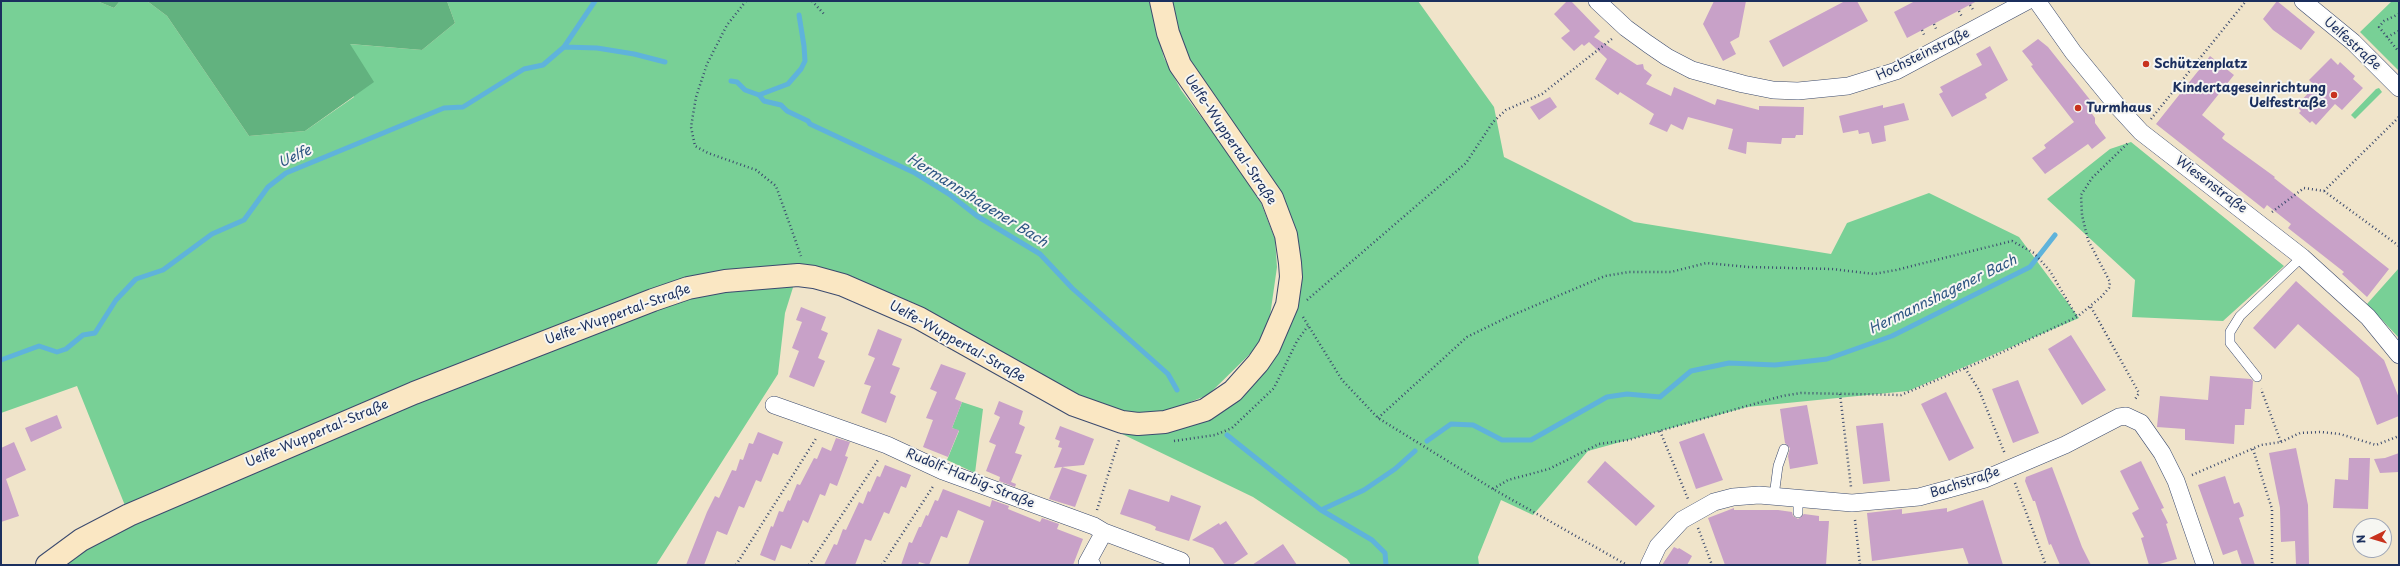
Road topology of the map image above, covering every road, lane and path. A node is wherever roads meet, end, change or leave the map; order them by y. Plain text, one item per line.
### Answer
1 (746, 1) edge
2 (812, 1) edge
3 (1161, 1) edge
4 (1597, 1) edge
5 (2027, 1) edge
6 (2037, 1) edge
7 (2246, 1) edge
8 (2303, 1) edge
9 (824, 14) dead end
10 (2399, 14) edge
11 (1626, 28) junction
12 (2399, 31) edge
13 (2388, 37) junction
14 (2399, 51) edge
15 (2399, 88) edge
16 (2399, 117) edge
17 (2141, 132) junction
18 (2324, 190) junction
19 (2260, 222) junction
20 (2399, 246) edge
21 (2302, 257) junction
22 (804, 276) junction
23 (1302, 303) dead end
24 (2091, 307) junction
25 (1300, 314) dead end
26 (2077, 317) junction
27 (1308, 326) junction
28 (2399, 355) edge
29 (1965, 368) junction
30 (2257, 377) joint
31 (2139, 393) dead end
32 (1840, 394) junction
33 (774, 404) dead end
34 (1378, 418) junction
35 (826, 423) junction
36 (1660, 431) junction
37 (1215, 435) dead end
38 (2399, 436) edge
39 (2281, 442) junction
40 (887, 445) junction
41 (2003, 447) dead end
42 (1784, 449) dead end
43 (2253, 449) junction
44 (1110, 468) dead end
45 (943, 471) junction
46 (1850, 480) dead end
47 (2176, 481) junction
48 (1493, 489) junction
49 (2020, 495) dead end
50 (1774, 496) junction
51 (1687, 497) dead end
52 (1096, 512) dead end
53 (1856, 530) dead end
54 (1104, 532) junction
55 (1704, 542) dead end
56 (1180, 564) edge
57 (47, 565) edge
58 (736, 565) edge
59 (809, 565) edge
60 (882, 565) edge
61 (1092, 565) edge
62 (1627, 565) edge
63 (1649, 565) edge
64 (1712, 565) edge
65 (1860, 565) edge
66 (2046, 565) edge
67 (2205, 565) edge
68 (2272, 565) edge

1 - 22 path
2 - 9 path
3 - 22 main road, Uelfe-Wuppertal-Straße
4 - 11 street, Hochsteinstraße
5 - 11 street, Hochsteinstraße
6 - 17 street, Wiesenstraße
7 - 17 path
8 - 15 street, Uelfestraße
10 - 13 path
11 - 23 path
12 - 13 path
13 - 14 path
16 - 18 path
17 - 19 street, Wiesenstraße
17 - 24 path
18 - 19 path
18 - 20 path
19 - 21 street, Wiesenstraße
21 - 28 street, Wiesenstraße
21 - 30 lane
22 - 57 main road, Uelfe-Wuppertal-Straße
24 - 26 path
24 - 31 path
25 - 27 path
26 - 29 path
26 - 34 path
27 - 34 path
27 - 37 path
29 - 32 path
29 - 41 path
30 - 39 path
32 - 36 path
32 - 46 path
33 - 35 street, Rudolf-Harbig-Straße
34 - 48 path
35 - 40 street, Rudolf-Harbig-Straße
35 - 58 path
36 - 48 path
36 - 51 path
38 - 39 path
39 - 43 path
40 - 45 street, Rudolf-Harbig-Straße
40 - 59 path
42 - 50 lane
43 - 47 path
43 - 68 path
44 - 52 path
45 - 54 street, Rudolf-Harbig-Straße
45 - 60 path
47 - 50 street, Bachstraße
47 - 67 street, Bachstraße
48 - 62 path
49 - 66 path
50 - 63 street, Bachstraße
53 - 65 path
54 - 56 street, Rudolf-Harbig-Straße
54 - 61 street
55 - 64 path

